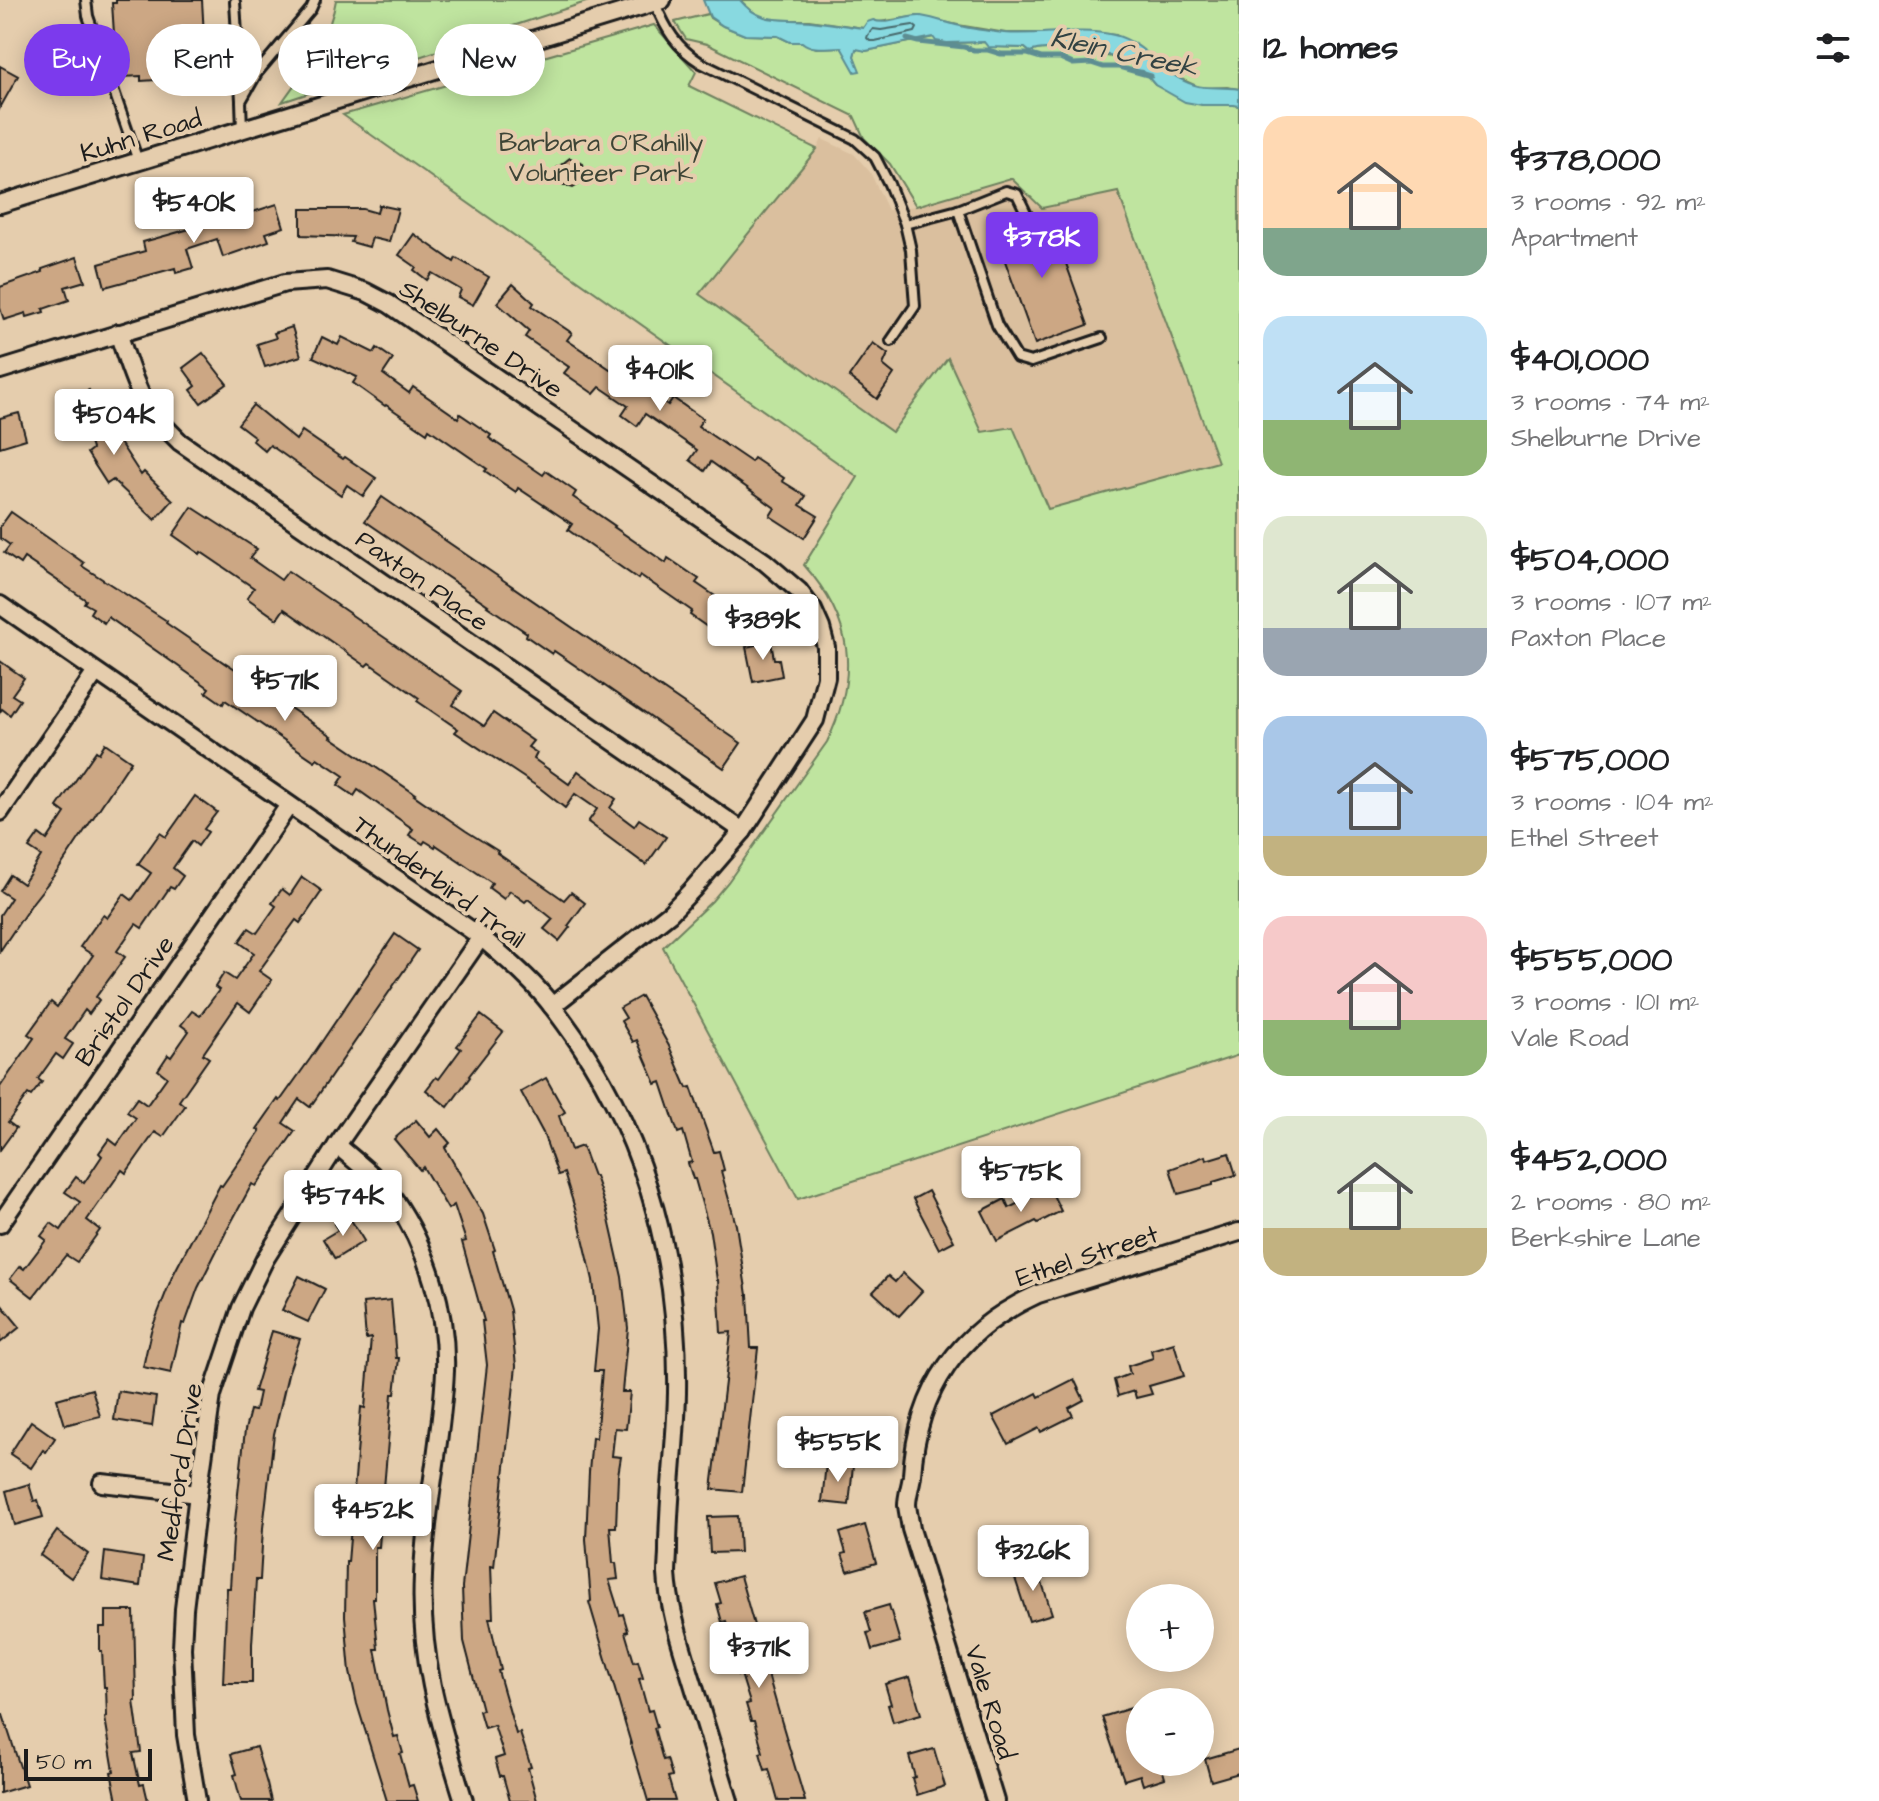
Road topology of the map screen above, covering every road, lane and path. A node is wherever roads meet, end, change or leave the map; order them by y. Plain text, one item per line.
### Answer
1 (86, 0) edge
2 (315, 0) edge
3 (658, 1) edge
4 (235, 2) dead end
5 (241, 101) junction
6 (242, 130) junction
7 (138, 162) junction
8 (0, 204) edge
9 (958, 210) junction
10 (1029, 219) dead end
11 (905, 224) junction
12 (118, 333) junction
13 (1102, 338) dead end
14 (891, 341) dead end
15 (0, 370) edge
16 (0, 605) edge
17 (96, 672) junction
18 (289, 805) junction
19 (0, 812) edge
20 (743, 831) junction
21 (481, 937) junction
22 (552, 1006) junction
23 (337, 1145) junction
24 (0, 1224) edge
25 (1239, 1232) edge
26 (912, 1479) joint
27 (102, 1483) dead end
28 (198, 1494) junction
29 (197, 1801) edge
30 (464, 1801) edge
31 (729, 1801) edge
32 (995, 1801) edge

1 - 7 lane
2 - 5 lane
3 - 6 street, Kuhn Road
3 - 11 lane
4 - 5 lane
5 - 6 lane
6 - 7 street, Kuhn Road
7 - 8 street, Kuhn Road
9 - 10 lane
9 - 11 lane
9 - 13 lane
11 - 14 lane
12 - 15 street, Shelburne Drive
12 - 20 street, Paxton Place
12 - 20 street, Shelburne Drive
16 - 17 street, Thunderbird Trail
17 - 18 street, Thunderbird Trail
17 - 19 street
18 - 21 street, Thunderbird Trail
18 - 24 street, Bristol Drive
20 - 22 street, Shelburne Drive
21 - 22 street, Thunderbird Trail
21 - 23 street, Medford Drive
22 - 31 street, Thunderbird Trail
23 - 28 street, Medford Drive
23 - 30 street
25 - 26 street, Ethel Street
26 - 32 street, Vale Road
27 - 28 street
28 - 29 street, Medford Drive

